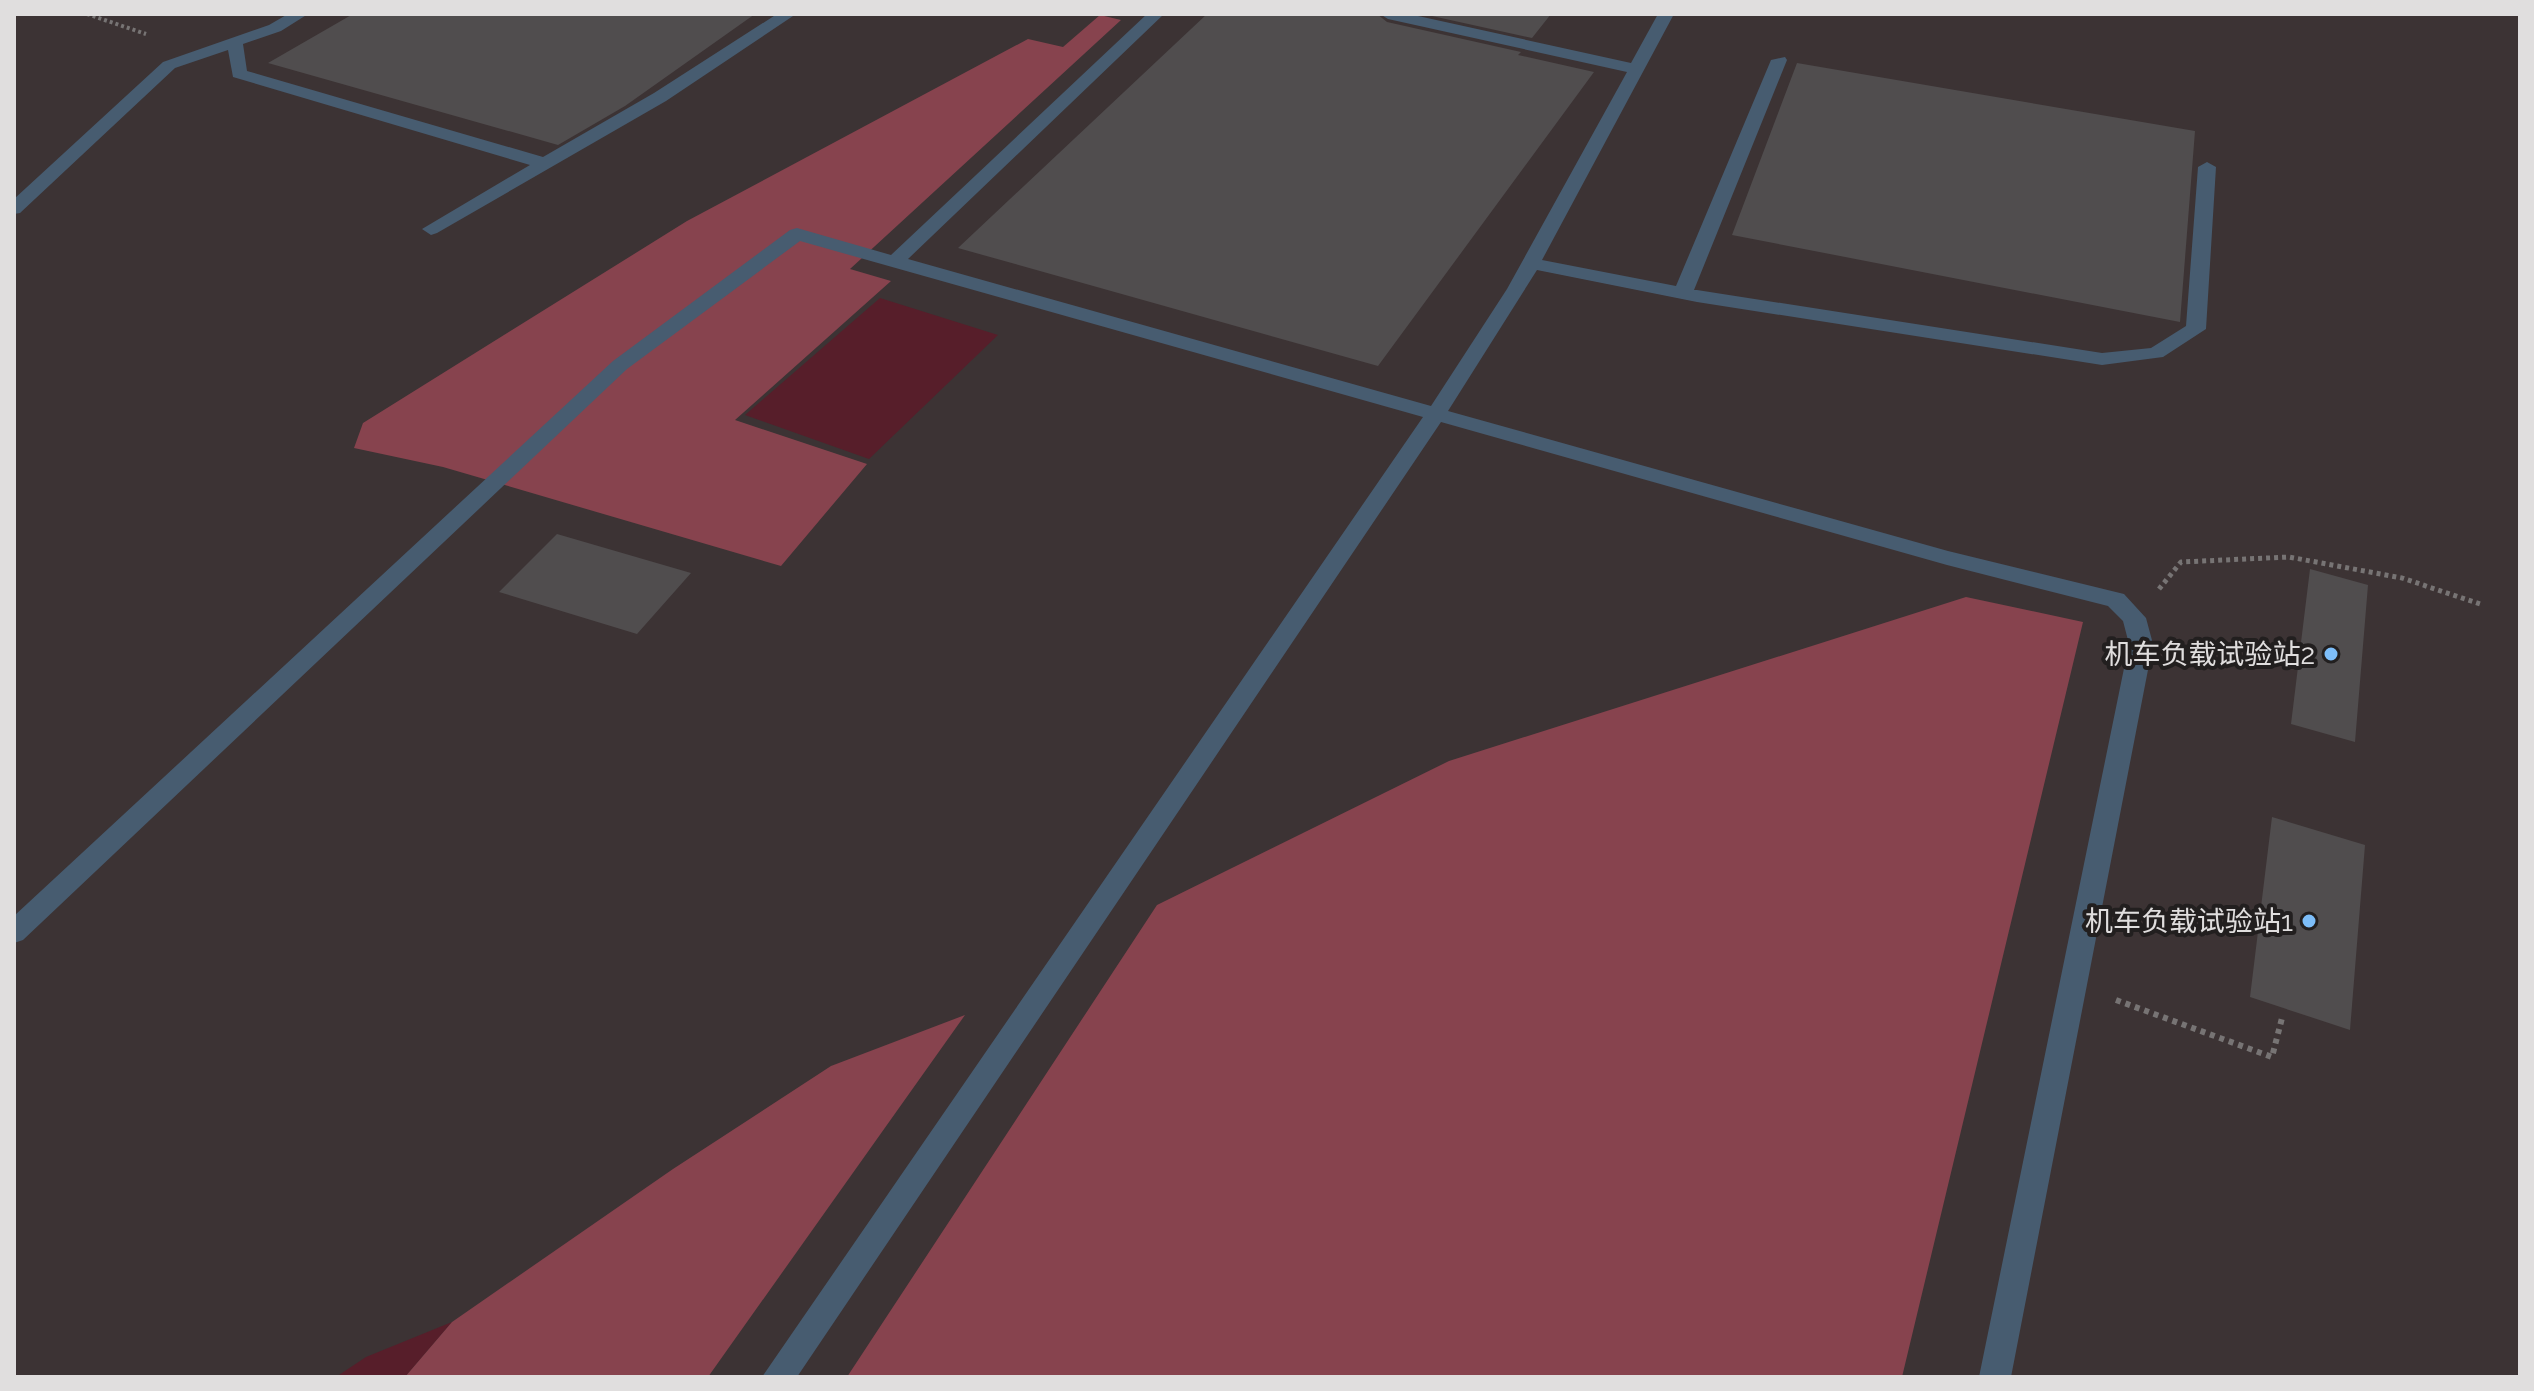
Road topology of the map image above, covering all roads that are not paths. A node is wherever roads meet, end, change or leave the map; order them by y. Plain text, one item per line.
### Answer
1 (300, 14) edge
2 (788, 14) edge
3 (1156, 14) edge
4 (1388, 14) edge
5 (1666, 14) edge
6 (235, 42) junction
7 (1779, 60) dead end
8 (1637, 69) junction
9 (547, 164) junction
10 (2207, 167) dead end
11 (14, 209) edge
12 (431, 229) dead end
13 (894, 262) junction
14 (1531, 263) junction
15 (1683, 293) junction
16 (1436, 414) junction
17 (14, 932) edge
18 (778, 1377) edge
19 (1995, 1377) edge

1 - 6 lane
2 - 9 lane
3 - 13 lane
4 - 8 lane
5 - 8 lane
6 - 9 lane
6 - 11 lane
7 - 15 lane
8 - 14 lane
9 - 12 lane
10 - 15 lane
13 - 16 lane
13 - 17 lane
14 - 15 lane
14 - 16 lane
16 - 18 lane
16 - 19 lane

